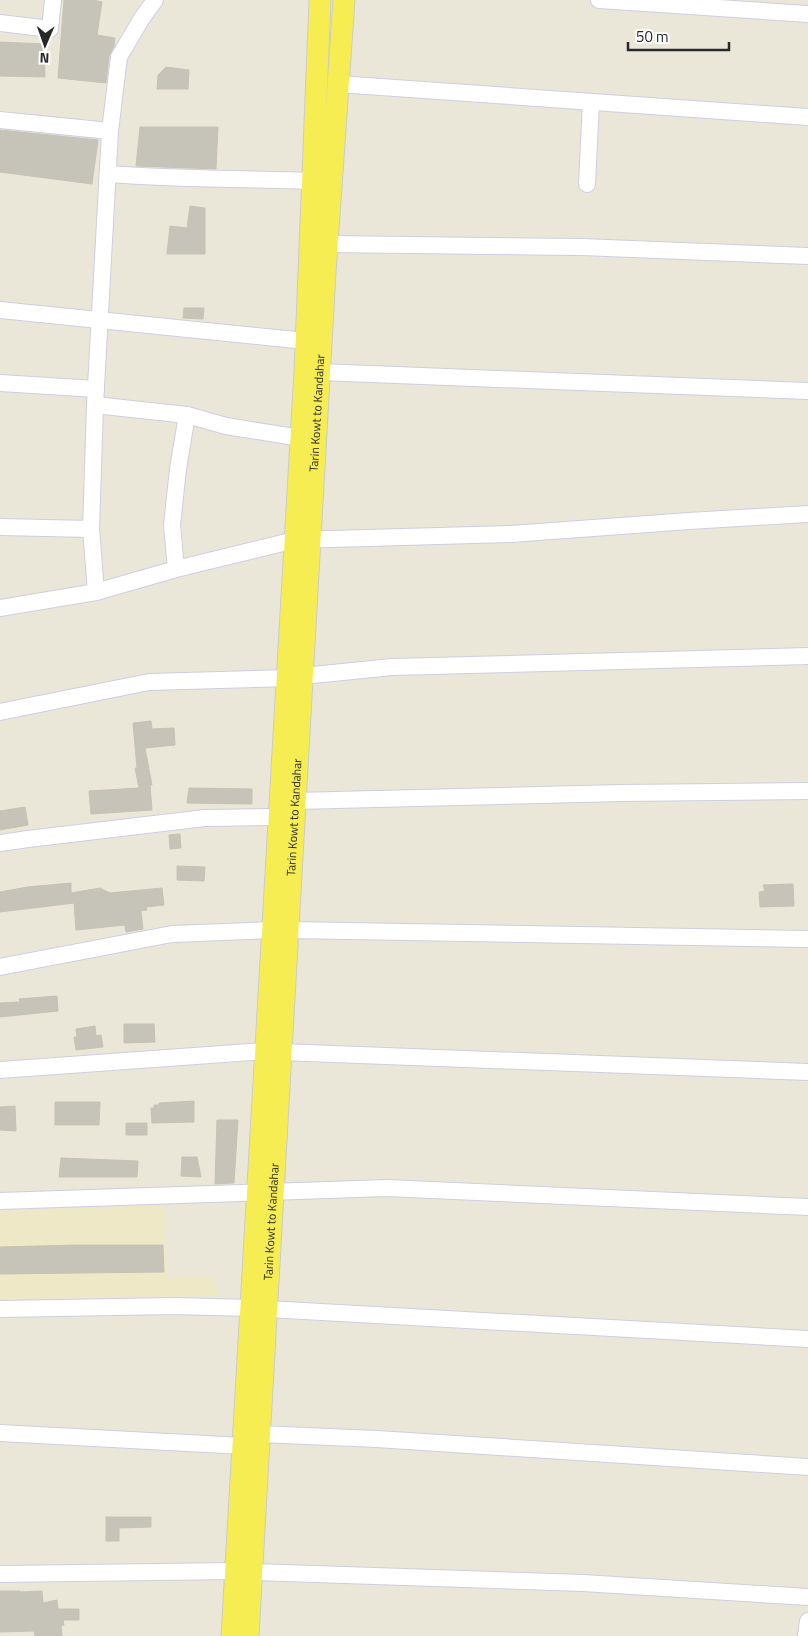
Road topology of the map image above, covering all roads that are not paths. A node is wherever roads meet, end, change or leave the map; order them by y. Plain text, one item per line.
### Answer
1 (53, 0) edge
2 (155, 0) edge
3 (598, 0) edge
4 (320, 7) edge
5 (343, 8) edge
6 (808, 14) edge
7 (0, 23) edge
8 (338, 84) junction
9 (591, 102) junction
10 (808, 117) edge
11 (0, 120) edge
12 (110, 132) junction
13 (108, 174) junction
14 (314, 181) junction
15 (587, 184) dead end
16 (327, 244) junction
17 (808, 256) edge
18 (0, 310) edge
19 (100, 319) junction
20 (306, 341) junction
21 (320, 372) junction
22 (0, 383) edge
23 (808, 391) edge
24 (96, 397) junction
25 (187, 415) junction
26 (301, 438) junction
27 (808, 514) edge
28 (0, 527) edge
29 (91, 529) junction
30 (303, 540) junction
31 (176, 569) junction
32 (96, 592) junction
33 (0, 608) edge
34 (808, 656) edge
35 (295, 677) junction
36 (0, 712) edge
37 (808, 791) edge
38 (296, 801) junction
39 (279, 817) junction
40 (0, 843) edge
41 (285, 855) junction
42 (280, 930) junction
43 (808, 939) edge
44 (0, 966) edge
45 (273, 1051) junction
46 (0, 1070) edge
47 (808, 1072) edge
48 (266, 1193) junction
49 (0, 1201) edge
50 (808, 1207) edge
51 (0, 1309) edge
52 (259, 1309) junction
53 (808, 1339) edge
54 (0, 1433) edge
55 (251, 1440) junction
56 (808, 1467) edge
57 (244, 1572) junction
58 (0, 1574) edge
59 (808, 1597) edge
60 (808, 1621) edge
61 (232, 1636) edge
62 (248, 1636) edge
63 (806, 1636) edge

1 - 7 street
2 - 12 street
3 - 6 street
4 - 5 main road
4 - 14 main road, Tarin Kowt to Kandahar
5 - 8 main road, Tarin Kowt to Kandahar
8 - 9 street
8 - 16 main road, Tarin Kowt to Kandahar
9 - 10 street
9 - 15 street
11 - 12 street
12 - 13 street
13 - 14 street
13 - 19 street
14 - 20 main road, Tarin Kowt to Kandahar
16 - 17 street
16 - 21 main road, Tarin Kowt to Kandahar
18 - 19 street
19 - 20 street
19 - 24 street
20 - 26 main road, Tarin Kowt to Kandahar
21 - 23 street
21 - 30 main road, Tarin Kowt to Kandahar
22 - 24 street
24 - 25 street
24 - 29 street
25 - 26 street
25 - 31 street
26 - 30 main road, Tarin Kowt to Kandahar
27 - 30 street
28 - 29 street
29 - 32 street
30 - 31 street
30 - 35 main road, Tarin Kowt to Kandahar
31 - 32 street
32 - 33 street
34 - 35 street
35 - 36 street
35 - 38 main road, Tarin Kowt to Kandahar
35 - 39 main road, Tarin Kowt to Kandahar
37 - 38 street
38 - 41 main road, Tarin Kowt to Kandahar
39 - 40 street
39 - 41 main road, Tarin Kowt to Kandahar
41 - 42 main road, Tarin Kowt to Kandahar
42 - 43 street
42 - 44 street
42 - 45 main road, Tarin Kowt to Kandahar
45 - 46 street
45 - 47 street
45 - 48 main road, Tarin Kowt to Kandahar
48 - 49 street
48 - 50 street
48 - 52 main road, Tarin Kowt to Kandahar
51 - 52 street
52 - 53 street
52 - 55 main road, Tarin Kowt to Kandahar
54 - 55 street
55 - 56 street
55 - 57 main road, Tarin Kowt to Kandahar
57 - 58 street
57 - 59 street
57 - 61 main road, Tarin Kowt to Kandahar
57 - 62 main road, Tarin Kowt to Kandahar
60 - 63 street

